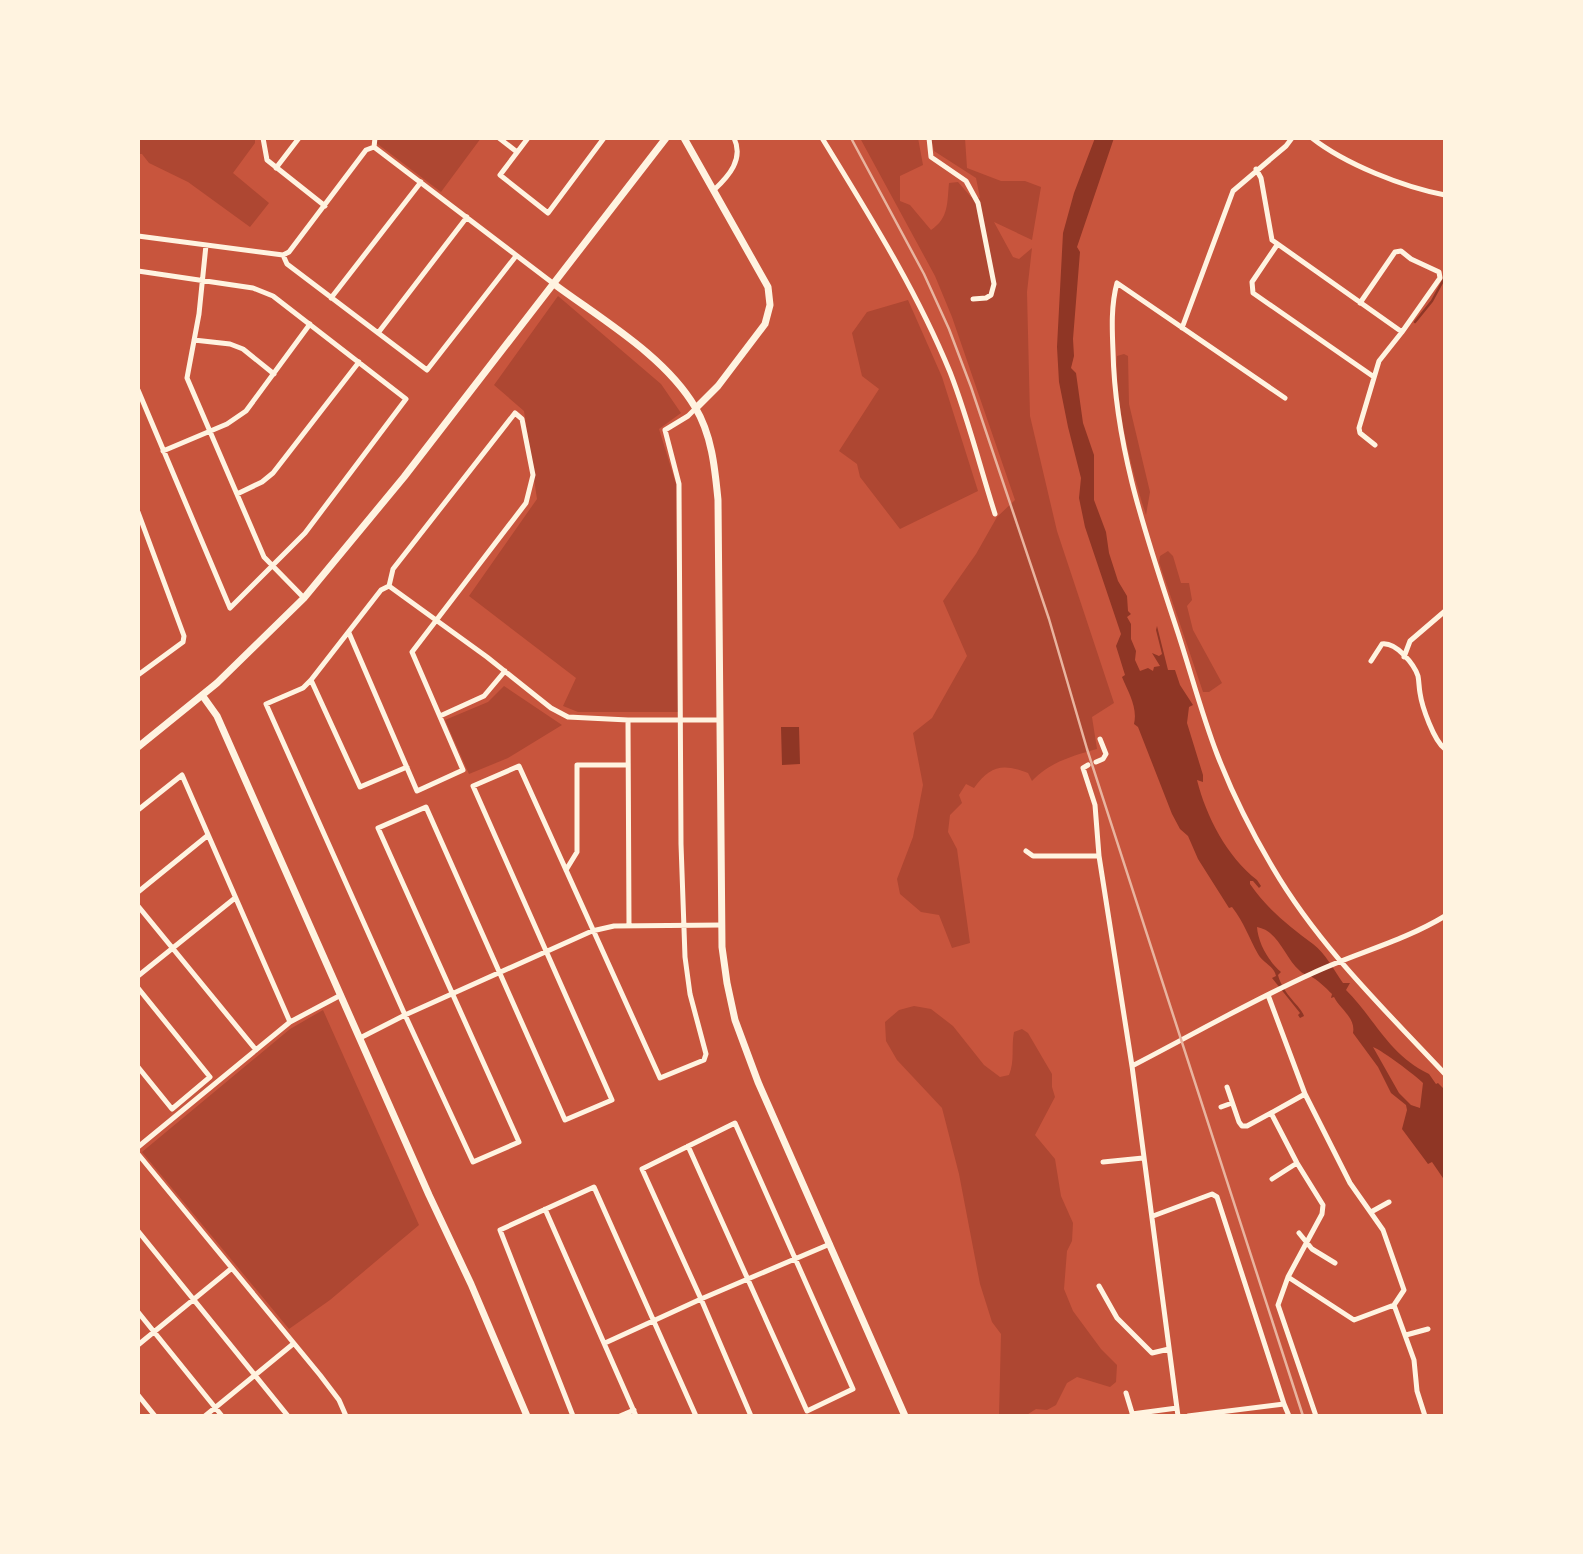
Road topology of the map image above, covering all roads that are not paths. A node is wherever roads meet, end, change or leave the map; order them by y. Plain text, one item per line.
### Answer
1 (263, 138) edge
2 (299, 138) edge
3 (375, 138) edge
4 (499, 138) edge
5 (528, 138) edge
6 (604, 138) edge
7 (666, 138) edge
8 (684, 138) edge
9 (734, 138) edge
10 (822, 138) edge
11 (929, 138) edge
12 (1292, 138) edge
13 (1312, 138) edge
14 (374, 147) junction
15 (517, 152) junction
16 (276, 168) junction
17 (1256, 169) junction
18 (421, 182) junction
19 (714, 190) junction
20 (1445, 195) edge
21 (325, 206) junction
22 (467, 217) junction
23 (138, 236) edge
24 (206, 245) junction
25 (1277, 245) junction
26 (283, 255) junction
27 (516, 256) junction
28 (138, 271) edge
29 (202, 281) junction
30 (554, 284) junction
31 (331, 298) junction
32 (973, 299) dead end
33 (1360, 303) junction
34 (310, 324) junction
35 (1182, 328) junction
36 (1402, 332) junction
37 (378, 333) junction
38 (194, 340) junction
39 (359, 362) junction
40 (274, 374) junction
41 (1374, 377) junction
42 (138, 390) edge
43 (1285, 398) dead end
44 (696, 408) junction
45 (210, 431) junction
46 (1375, 445) dead end
47 (163, 451) junction
48 (237, 494) junction
49 (138, 512) edge
50 (995, 514) dead end
51 (273, 567) junction
52 (389, 586) junction
53 (304, 598) junction
54 (1445, 611) edge
55 (436, 619) junction
56 (349, 633) junction
57 (1405, 657) junction
58 (1371, 661) dead end
59 (505, 671) junction
60 (138, 675) edge
61 (311, 680) junction
62 (202, 695) junction
63 (440, 716) junction
64 (681, 719) junction
65 (628, 720) junction
66 (720, 720) junction
67 (1100, 739) dead end
68 (138, 747) edge
69 (1445, 749) edge
70 (1096, 762) dead end
71 (628, 765) junction
72 (1088, 765) dead end
73 (407, 767) junction
74 (138, 810) edge
75 (207, 836) junction
76 (1026, 850) dead end
77 (1100, 856) junction
78 (566, 870) junction
79 (138, 892) edge
80 (235, 898) junction
81 (138, 906) edge
82 (1445, 916) edge
83 (684, 925) junction
84 (722, 925) junction
85 (629, 926) junction
86 (593, 931) junction
87 (173, 948) junction
88 (545, 953) junction
89 (1339, 961) junction
90 (499, 974) junction
91 (138, 976) edge
92 (138, 988) edge
93 (1270, 993) junction
94 (452, 994) junction
95 (341, 995) junction
96 (405, 1015) junction
97 (290, 1022) junction
98 (360, 1038) junction
99 (256, 1050) junction
100 (1132, 1066) junction
101 (138, 1067) edge
102 (1445, 1074) edge
103 (1227, 1087) dead end
104 (1305, 1094) junction
105 (1232, 1103) junction
106 (1221, 1107) dead end
107 (1270, 1113) junction
108 (688, 1146) junction
109 (138, 1147) edge
110 (138, 1154) edge
111 (1111, 1154) dead end
112 (1143, 1158) junction
113 (1112, 1161) junction
114 (1103, 1162) dead end
115 (1297, 1163) junction
116 (1272, 1179) dead end
117 (1389, 1202) dead end
118 (545, 1209) junction
119 (1371, 1212) junction
120 (1153, 1216) junction
121 (138, 1231) edge
122 (1299, 1233) dead end
123 (1306, 1241) junction
124 (830, 1244) junction
125 (793, 1258) junction
126 (1335, 1263) dead end
127 (232, 1268) junction
128 (1288, 1277) junction
129 (748, 1279) junction
130 (1099, 1286) dead end
131 (701, 1299) junction
132 (194, 1300) junction
133 (1394, 1305) junction
134 (138, 1312) edge
135 (653, 1321) junction
136 (1428, 1329) dead end
137 (154, 1332) junction
138 (1406, 1335) junction
139 (605, 1343) junction
140 (293, 1344) junction
141 (138, 1345) edge
142 (1169, 1349) junction
143 (255, 1376) junction
144 (1126, 1392) dead end
145 (138, 1395) edge
146 (1284, 1404) junction
147 (216, 1407) junction
148 (1177, 1408) junction
149 (635, 1413) edge
150 (1230, 1413) edge
151 (1132, 1415) edge
152 (155, 1416) edge
153 (205, 1416) edge
154 (222, 1416) edge
155 (288, 1416) edge
156 (346, 1416) edge
157 (527, 1416) edge
158 (573, 1416) edge
159 (620, 1416) edge
160 (696, 1416) edge
161 (751, 1416) edge
162 (905, 1416) edge
163 (1178, 1416) edge
164 (1188, 1416) edge
165 (1289, 1416) edge
166 (1316, 1416) edge
167 (1425, 1416) edge

1 - 16 street
2 - 16 street
3 - 14 street
4 - 15 street
5 - 15 street
6 - 15 street
7 - 30 street
8 - 19 street
9 - 19 street
10 - 50 street
11 - 32 street
12 - 17 street
13 - 20 street
14 - 18 street
14 - 21 street
16 - 21 street
17 - 25 street
17 - 35 street
18 - 22 street
18 - 31 street
19 - 44 street
21 - 26 street
22 - 27 street
22 - 37 street
23 - 24 street
24 - 26 street
24 - 29 street
25 - 33 street
25 - 41 street
26 - 31 street
27 - 30 street
27 - 37 street
28 - 29 street
29 - 34 street
29 - 38 street
30 - 44 street
30 - 53 street
31 - 37 street
33 - 36 street
33 - 36 street
34 - 39 street
34 - 40 street
35 - 43 street
35 - 89 street
36 - 41 street
38 - 40 street
38 - 45 street
39 - 48 street
39 - 51 street
40 - 45 street
41 - 46 street
42 - 47 street
44 - 64 street
44 - 66 street
45 - 47 street
45 - 48 street
47 - 51 street
48 - 51 street
49 - 60 street
51 - 53 street
52 - 55 street
52 - 55 street
52 - 56 street
53 - 62 street
54 - 57 street
55 - 59 street
55 - 63 street
56 - 61 street
56 - 73 street
57 - 58 street
57 - 69 street
59 - 63 street
59 - 65 street
61 - 73 street
61 - 96 street
62 - 68 street
62 - 95 street
63 - 73 street
64 - 65 street
64 - 66 street
64 - 83 street
65 - 71 street
66 - 84 street
67 - 70 street
71 - 78 street
71 - 85 street
72 - 77 street
74 - 75 street
75 - 79 street
75 - 80 street
76 - 77 street
77 - 100 street
78 - 86 street
78 - 88 street
80 - 87 street
80 - 97 street
81 - 87 street
82 - 89 street
83 - 84 street
83 - 85 street
83 - 86 street
84 - 124 street
85 - 86 street
86 - 88 street
87 - 91 street
87 - 99 street
88 - 90 street
88 - 90 street
89 - 93 street
89 - 102 street
90 - 94 street
90 - 94 street
92 - 101 street
93 - 100 street
93 - 104 street
94 - 96 street
94 - 96 street
95 - 97 street
95 - 98 street
96 - 98 street
97 - 99 street
98 - 157 street
99 - 109 street
100 - 112 street
103 - 105 street
104 - 107 street
104 - 119 street
105 - 106 street
105 - 107 street
107 - 115 street
108 - 125 street
108 - 129 street
108 - 131 street
110 - 127 street
111 - 113 street
112 - 113 street
112 - 120 street
113 - 114 street
115 - 116 street
115 - 123 street
117 - 119 street
118 - 135 street
118 - 139 street
118 - 158 street
119 - 133 street
120 - 142 street
120 - 146 street
121 - 132 street
122 - 123 street
123 - 126 street
123 - 128 street
124 - 125 street
124 - 162 street
125 - 129 street
125 - 129 street
127 - 132 street
127 - 140 street
128 - 133 street
128 - 166 street
129 - 131 street
130 - 142 street
131 - 135 street
131 - 161 street
132 - 137 street
132 - 143 street
133 - 138 street
134 - 137 street
135 - 139 street
135 - 160 street
136 - 138 street
137 - 141 street
137 - 147 street
138 - 167 street
139 - 149 street
140 - 143 street
140 - 156 street
142 - 148 street
143 - 147 street
143 - 155 street
144 - 151 street
145 - 152 street
146 - 150 street
146 - 165 street
147 - 153 street
147 - 154 street
148 - 151 street
148 - 163 street
149 - 159 street
150 - 164 street

